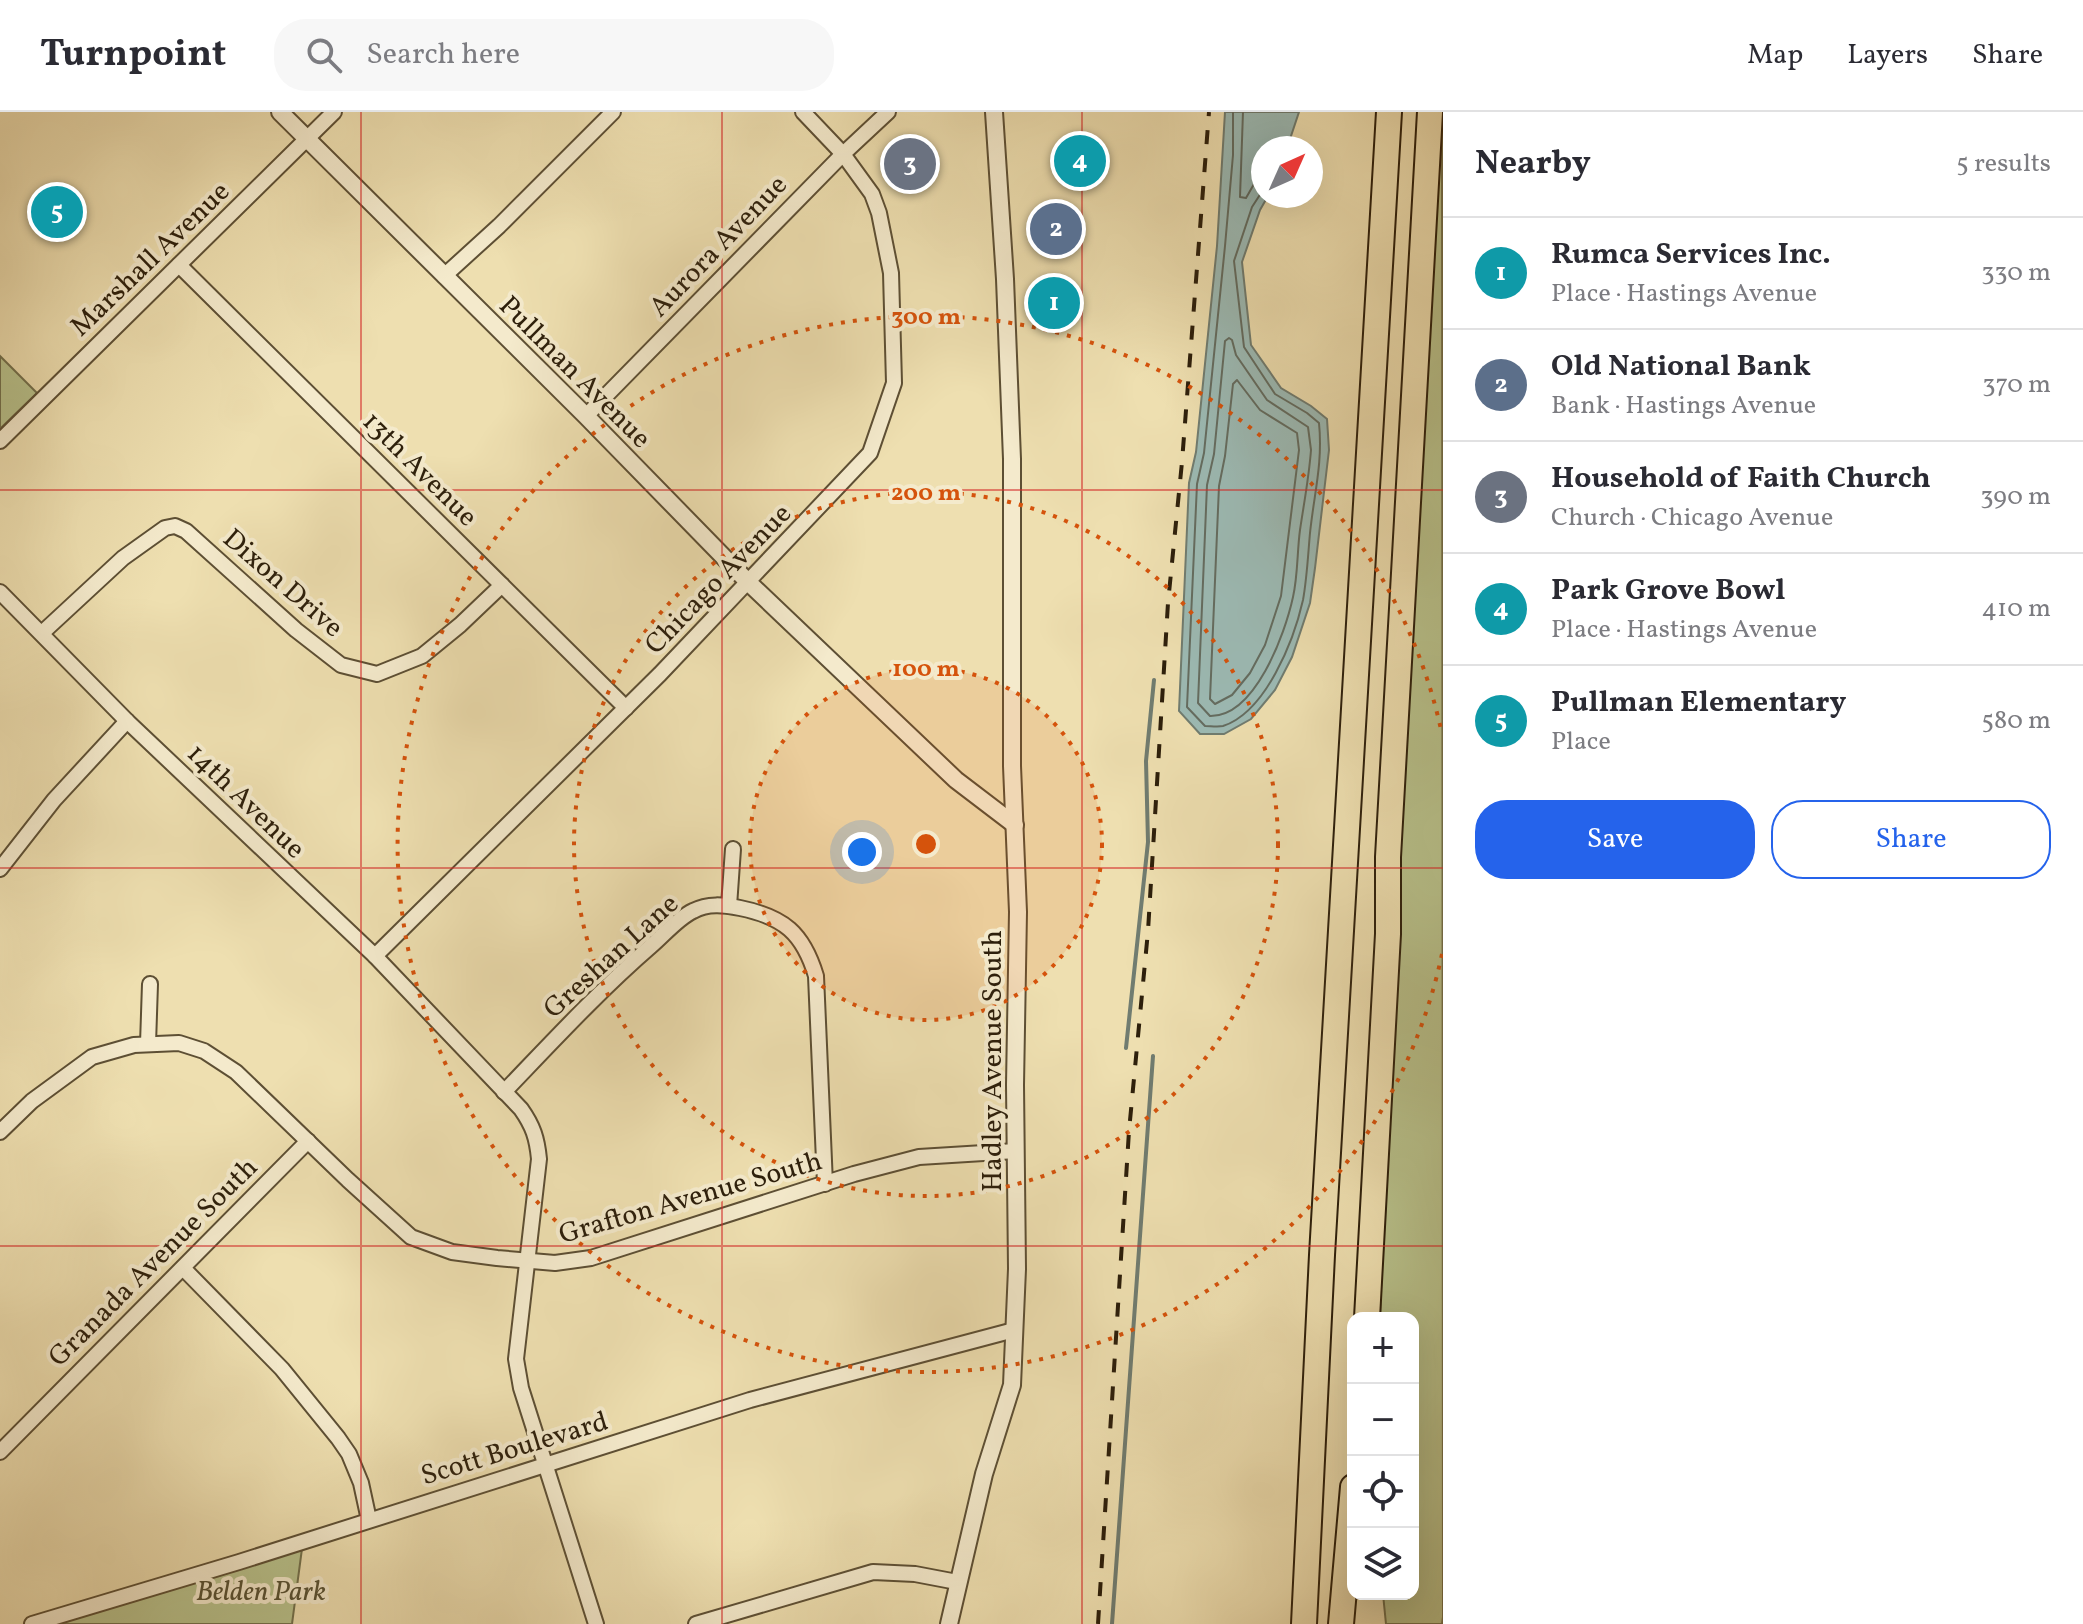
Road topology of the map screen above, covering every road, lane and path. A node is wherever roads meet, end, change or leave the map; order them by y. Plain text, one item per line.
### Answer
1 (280, 112) edge
2 (334, 112) edge
3 (613, 112) edge
4 (803, 112) edge
5 (888, 112) edge
6 (994, 112) edge
7 (1389, 112) edge
8 (1430, 112) edge
9 (307, 139) junction
10 (843, 154) junction
11 (179, 265) junction
12 (444, 276) junction
13 (586, 416) junction
14 (0, 441) edge
15 (749, 583) junction
16 (502, 585) junction
17 (0, 592) edge
18 (42, 633) junction
19 (626, 708) junction
20 (127, 721) junction
21 (1015, 825) junction
22 (733, 849) dead end
23 (0, 869) edge
24 (729, 906) junction
25 (375, 956) junction
26 (150, 984) dead end
27 (148, 1044) junction
28 (504, 1092) junction
29 (0, 1132) edge
30 (308, 1141) junction
31 (1016, 1151) junction
32 (825, 1184) junction
33 (526, 1261) junction
34 (183, 1268) junction
35 (1367, 1312) edge
36 (1014, 1330) junction
37 (0, 1452) edge
38 (546, 1465) junction
39 (369, 1520) junction
40 (1349, 1528) edge
41 (957, 1582) junction
42 (32, 1624) edge
43 (596, 1624) edge
44 (696, 1624) edge
45 (949, 1624) edge
46 (1304, 1624) edge
47 (1341, 1624) edge

1 - 9 street, Pullman Avenue
2 - 9 street, Marshall Avenue
3 - 12 street
4 - 10 street, Chicago Avenue
5 - 10 street, Aurora Avenue
6 - 21 street, Hadley Avenue South
7 - 46 highway
8 - 35 highway
9 - 11 street, Marshall Avenue
9 - 12 street, Pullman Avenue
10 - 13 street, Aurora Avenue
10 - 15 street, Chicago Avenue
11 - 14 street, Marshall Avenue
11 - 16 street, 13th Avenue
12 - 13 street, Pullman Avenue
13 - 15 street, Pullman Avenue
15 - 19 street, Chicago Avenue
15 - 21 street, Pullman Avenue
16 - 18 street, Dixon Drive
16 - 19 street, 13th Avenue
17 - 18 street, 14th Avenue
18 - 20 street, 14th Avenue
19 - 25 street, Chicago Avenue
20 - 23 street
20 - 25 street, 14th Avenue
21 - 31 street, Hadley Avenue South
22 - 24 street
24 - 28 street, Greshan Lane
24 - 32 street, Greshan Lane
25 - 28 street, 14th Avenue
26 - 27 street
27 - 29 street, Grafton Avenue South
27 - 30 street, Grafton Avenue South
28 - 33 street, 14th Avenue
30 - 33 street, Grafton Avenue South
30 - 34 street, Granada Avenue South
31 - 32 street, Grafton Avenue South
31 - 36 street, Hadley Avenue South
32 - 33 street, Grafton Avenue South
33 - 38 street, 14th Avenue
34 - 37 street, Granada Avenue South
34 - 39 street
36 - 38 street, Scott Boulevard
36 - 41 street, Hadley Avenue South
38 - 39 street, Scott Boulevard
38 - 43 street, 14th Avenue
39 - 42 street, Scott Boulevard
40 - 47 highway
41 - 44 street
41 - 45 street, Hadley Avenue South

